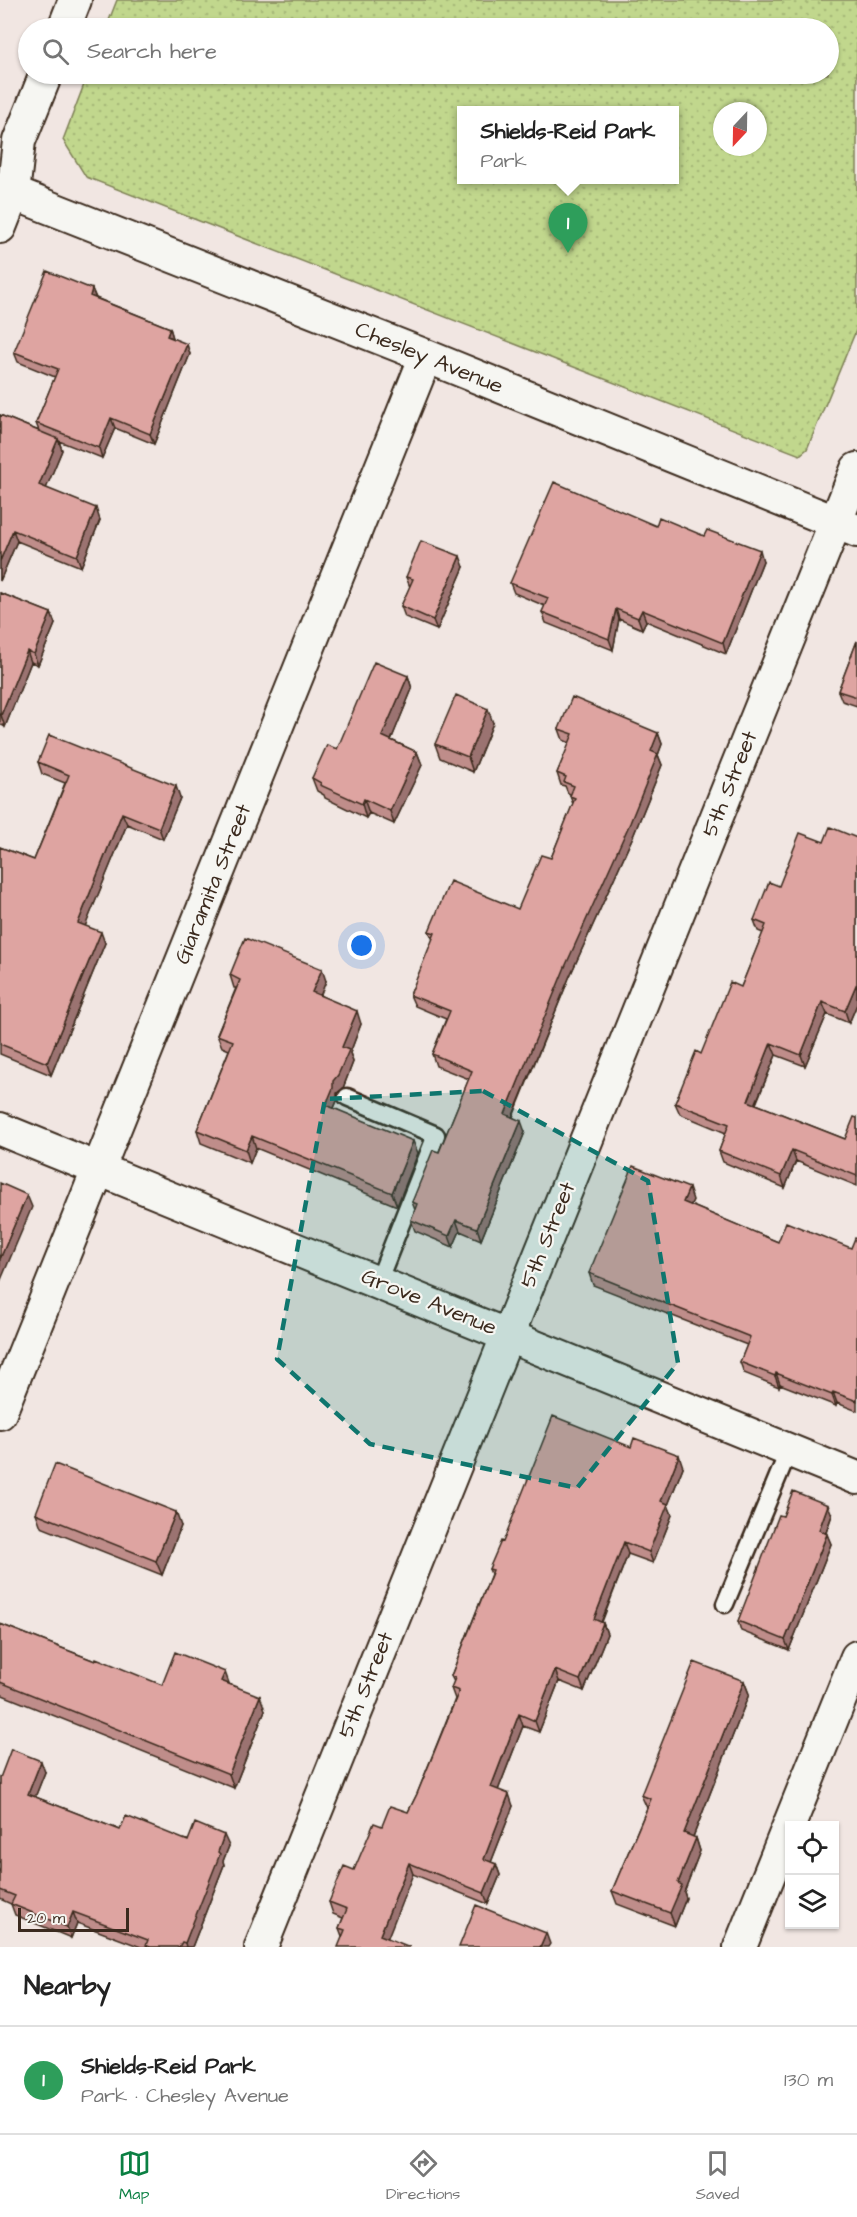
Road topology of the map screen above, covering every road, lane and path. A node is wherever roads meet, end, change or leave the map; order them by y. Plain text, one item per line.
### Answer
1 (75, 0) edge
2 (68, 18) edge
3 (42, 84) edge
4 (7, 191) edge
5 (0, 226) edge
6 (426, 356) junction
7 (857, 469) edge
8 (846, 527) edge
9 (347, 1097) dead end
10 (0, 1129) edge
11 (99, 1169) junction
12 (378, 1282) junction
13 (508, 1334) junction
14 (0, 1413) edge
15 (789, 1450) junction
16 (857, 1478) edge
17 (725, 1604) dead end
18 (857, 1657) edge
19 (261, 1947) edge
20 (740, 1947) edge

1 - 2 street
3 - 4 street
4 - 5 street
4 - 6 street, Chesley Avenue
6 - 8 street, Chesley Avenue
6 - 11 street, Giaramita Street
7 - 8 street, 5th Street
8 - 13 street, 5th Street
9 - 12 lane
10 - 11 street, Grove Avenue
11 - 12 street, Grove Avenue
11 - 14 street, Giaramita Street
12 - 13 street, Grove Avenue
13 - 15 street, Grove Avenue
13 - 19 street, 5th Street
15 - 16 street, Grove Avenue
15 - 17 lane
18 - 20 street

